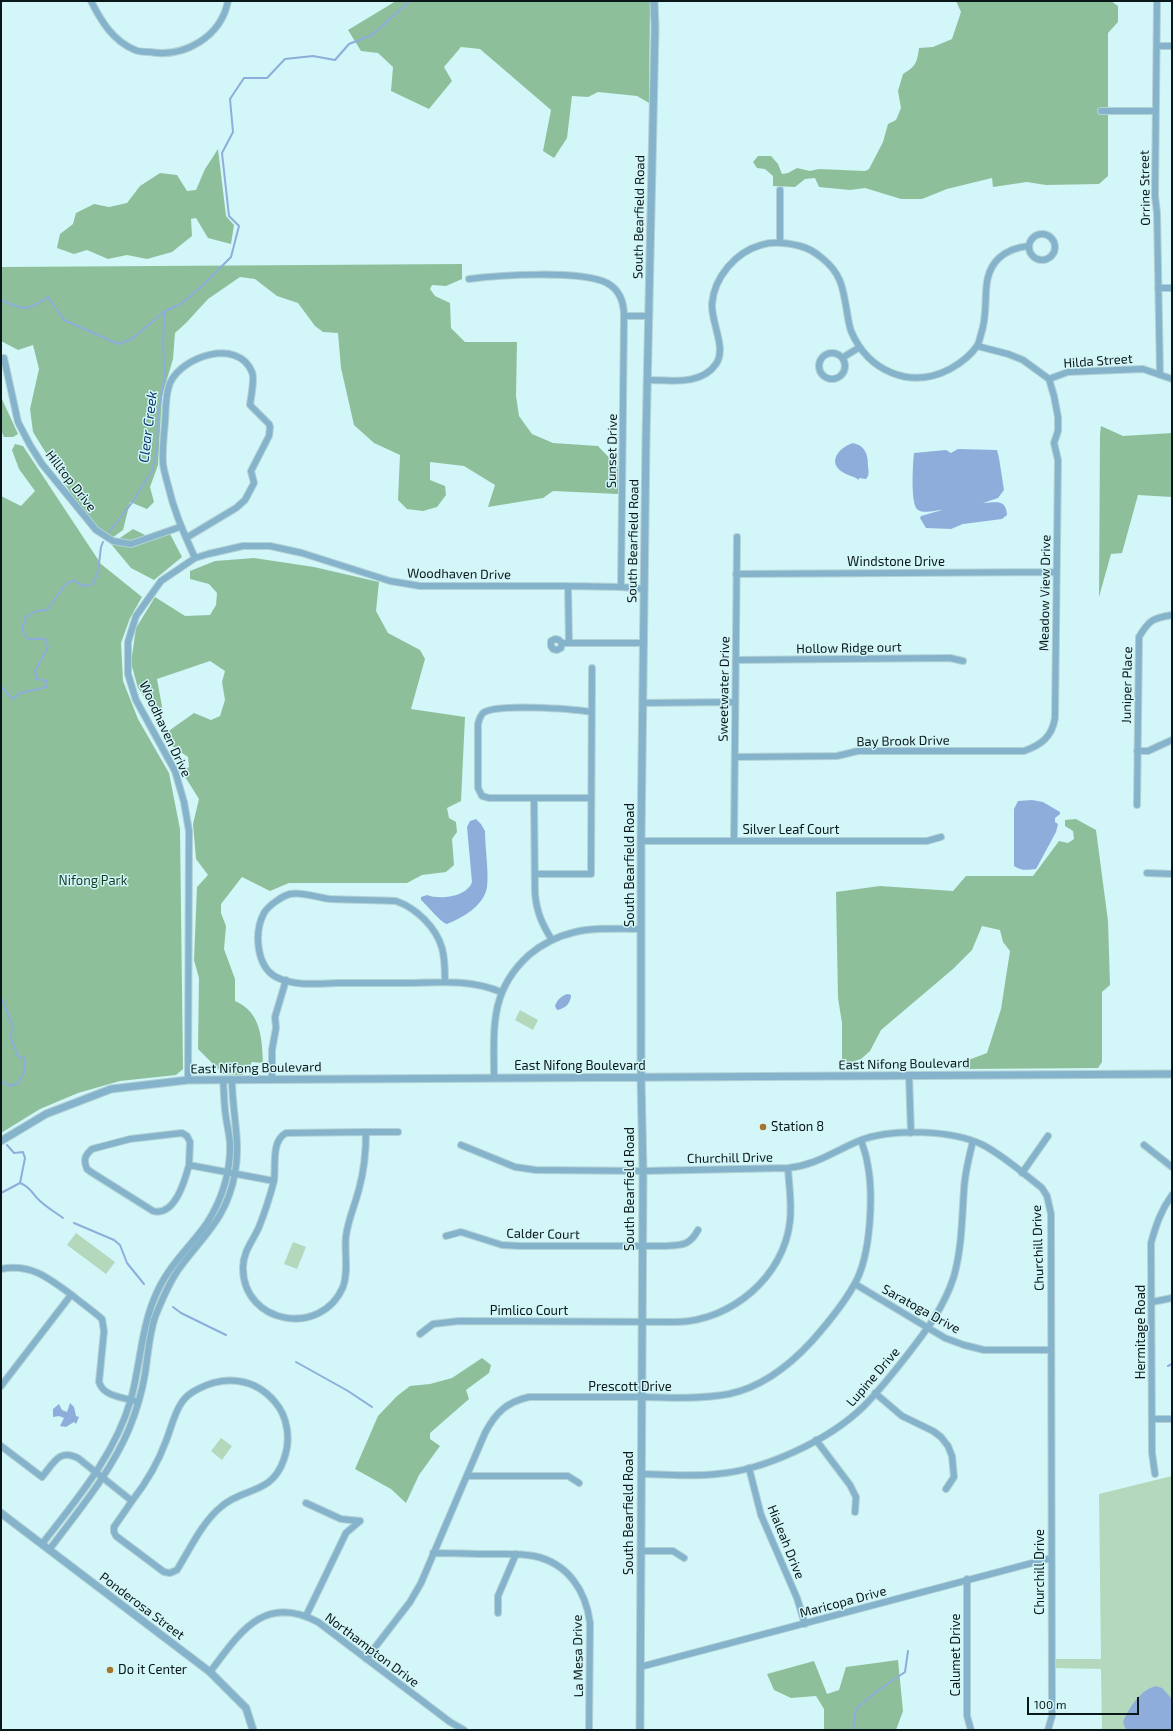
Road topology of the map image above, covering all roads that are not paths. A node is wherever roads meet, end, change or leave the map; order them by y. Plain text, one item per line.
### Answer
1 (91, 1) edge
2 (228, 1) edge
3 (654, 1) edge
4 (1157, 1) edge
5 (1157, 46) junction
6 (1172, 46) edge
7 (1101, 111) dead end
8 (1155, 111) junction
9 (780, 190) dead end
10 (780, 243) junction
11 (1028, 246) junction
12 (469, 279) dead end
13 (1158, 288) junction
14 (1172, 288) edge
15 (624, 316) junction
16 (649, 316) junction
17 (977, 346) junction
18 (860, 347) junction
19 (4, 358) dead end
20 (842, 358) junction
21 (1160, 375) junction
22 (1049, 379) junction
23 (1172, 379) edge
24 (647, 380) junction
25 (180, 527) junction
26 (737, 537) dead end
27 (186, 538) junction
28 (195, 558) junction
29 (1056, 572) junction
30 (736, 574) junction
31 (568, 586) junction
32 (621, 587) junction
33 (644, 589) junction
34 (1172, 615) edge
35 (562, 643) dead end
36 (569, 643) junction
37 (644, 643) junction
38 (736, 660) junction
39 (963, 662) dead end
40 (592, 668) dead end
41 (735, 702) junction
42 (643, 703) junction
43 (591, 712) junction
44 (1172, 740) edge
45 (1044, 741) joint
46 (1137, 752) junction
47 (735, 756) junction
48 (534, 798) junction
49 (591, 798) junction
50 (1137, 805) dead end
51 (941, 837) dead end
52 (734, 841) junction
53 (641, 842) junction
54 (1147, 873) dead end
55 (535, 874) junction
56 (1172, 874) edge
57 (641, 929) junction
58 (552, 940) junction
59 (286, 980) junction
60 (445, 982) junction
61 (501, 992) junction
62 (1172, 1074) edge
63 (909, 1075) junction
64 (494, 1078) junction
65 (641, 1078) junction
66 (272, 1079) junction
67 (188, 1080) junction
68 (223, 1080) junction
69 (232, 1080) junction
70 (234, 1118) junction
71 (226, 1119) junction
72 (366, 1132) junction
73 (398, 1132) dead end
74 (911, 1133) junction
75 (1048, 1136) dead end
76 (861, 1140) junction
77 (1, 1141) edge
78 (973, 1141) junction
79 (461, 1145) dead end
80 (1144, 1146) dead end
81 (189, 1165) junction
82 (1172, 1167) edge
83 (788, 1168) junction
84 (643, 1171) junction
85 (228, 1172) junction
86 (1022, 1172) junction
87 (235, 1173) junction
88 (274, 1181) junction
89 (1172, 1195) edge
90 (698, 1230) dead end
91 (446, 1236) dead end
92 (643, 1246) junction
93 (1, 1269) edge
94 (855, 1284) junction
95 (71, 1295) junction
96 (1172, 1298) edge
97 (1152, 1302) junction
98 (642, 1322) junction
99 (928, 1328) junction
100 (420, 1334) dead end
101 (1051, 1350) junction
102 (1, 1386) edge
103 (876, 1393) junction
104 (641, 1397) junction
105 (131, 1400) junction
106 (138, 1402) junction
107 (1152, 1419) junction
108 (1172, 1419) edge
109 (816, 1440) junction
110 (1, 1446) edge
111 (749, 1468) junction
112 (96, 1473) junction
113 (641, 1474) junction
114 (1155, 1474) dead end
115 (467, 1476) junction
116 (102, 1478) junction
117 (579, 1483) dead end
118 (946, 1489) dead end
119 (132, 1501) junction
120 (306, 1503) dead end
121 (855, 1512) dead end
122 (1, 1513) edge
123 (42, 1544) junction
124 (50, 1550) junction
125 (641, 1551) junction
126 (433, 1553) junction
127 (516, 1554) junction
128 (684, 1558) dead end
129 (1051, 1558) junction
130 (967, 1579) junction
131 (498, 1613) dead end
132 (306, 1616) junction
133 (805, 1624) junction
134 (366, 1659) junction
135 (640, 1667) junction
136 (210, 1672) junction
137 (253, 1730) edge
138 (464, 1730) edge
139 (589, 1730) edge
140 (640, 1730) edge
141 (971, 1730) edge
142 (1048, 1730) edge

1 - 2 street
3 - 16 street, South Bearfield Road
4 - 5 street, Orrine Street
5 - 6 street
5 - 8 street, Orrine Street
7 - 8 street
8 - 13 street, Orrine Street
9 - 10 street
10 - 18 street
10 - 24 street
11 - 11 street
11 - 17 street
12 - 15 street, Sunset Drive
13 - 14 street
13 - 21 street, Orrine Street
15 - 16 street
15 - 32 street, Sunset Drive
16 - 24 street, South Bearfield Road
17 - 18 street
17 - 22 street
18 - 20 street
19 - 25 street, Hilltop Drive
20 - 20 street
21 - 22 street, Hilda Street
21 - 23 street, Hilda Street
22 - 29 street, Meadow View Drive
24 - 33 street, South Bearfield Road
25 - 27 street
25 - 27 street
26 - 30 street, Sweetwater Drive
27 - 28 street
28 - 31 street, Woodhaven Drive
28 - 67 street, Woodhaven Drive
29 - 30 street, Windstone Drive
29 - 45 street, Meadow View Drive
30 - 38 street, Sweetwater Drive
31 - 32 street, Woodhaven Drive
31 - 36 street
32 - 33 street, Woodhaven Drive
33 - 37 street, South Bearfield Road
34 - 46 street, Juniper Place
35 - 36 street
36 - 37 street
37 - 42 street, South Bearfield Road
38 - 39 street, Hollow Ridge ourt
38 - 41 street, Sweetwater Drive
40 - 43 street
41 - 42 street
41 - 47 street, Sweetwater Drive
42 - 53 street, South Bearfield Road
43 - 48 street
43 - 49 street
44 - 46 street
45 - 47 street, Bay Brook Drive
46 - 50 street, Juniper Place
47 - 52 street, Sweetwater Drive
48 - 49 street
48 - 55 street
49 - 55 street
51 - 52 street, Silver Leaf Court
52 - 53 street, Silver Leaf Court
53 - 57 street, South Bearfield Road
54 - 56 street
55 - 58 street
57 - 58 street
57 - 65 street, South Bearfield Road
58 - 61 street
59 - 60 street
59 - 60 street
59 - 66 street
60 - 61 street
61 - 64 street
62 - 63 street, East Nifong Boulevard
63 - 65 street, East Nifong Boulevard
63 - 74 street
64 - 65 street, East Nifong Boulevard
64 - 66 street, East Nifong Boulevard
65 - 84 street, South Bearfield Road
66 - 69 street, East Nifong Boulevard
67 - 68 street, East Nifong Boulevard
67 - 77 street, East Nifong Boulevard
68 - 69 street, East Nifong Boulevard
68 - 71 street
69 - 70 street
70 - 71 street
70 - 87 street
71 - 85 street
72 - 73 street
72 - 88 street
72 - 88 street
74 - 76 street, Churchill Drive
74 - 78 street, Churchill Drive
75 - 86 street
76 - 83 street, Churchill Drive
76 - 94 street, Prescott Drive
78 - 86 street, Churchill Drive
78 - 99 street, Lupine Drive
79 - 84 street, Churchill Drive
80 - 82 street
81 - 81 street
81 - 85 street
83 - 84 street, Churchill Drive
83 - 98 street, Pimlico Court
84 - 92 street, South Bearfield Road
85 - 87 street
85 - 105 street
86 - 101 street, Churchill Drive
87 - 88 street
87 - 106 street
89 - 97 street, Hermitage Road
90 - 92 street, Calder Court
91 - 92 street, Calder Court
92 - 98 street, South Bearfield Road
93 - 95 street
94 - 99 street, Saratoga Drive
94 - 104 street, Prescott Drive
95 - 102 street
95 - 105 street
96 - 97 street
97 - 107 street, Hermitage Road
98 - 100 street, Pimlico Court
98 - 104 street, South Bearfield Road
99 - 101 street, Saratoga Drive
99 - 103 street, Lupine Drive
101 - 129 street, Churchill Drive
103 - 109 street, Lupine Drive
103 - 118 street
104 - 113 street, South Bearfield Road
104 - 115 street, Prescott Drive
105 - 106 street
105 - 112 street
106 - 116 street
107 - 108 street
107 - 114 street, Hermitage Road
109 - 111 street, Lupine Drive
109 - 121 street
110 - 112 street
111 - 113 street, Lupine Drive
111 - 133 street, Hialeah Drive
112 - 116 street
112 - 123 street
113 - 125 street, South Bearfield Road
115 - 117 street
115 - 126 street, Prescott Drive
116 - 119 street
116 - 124 street
119 - 119 street
120 - 132 street
122 - 123 street, Ponderosa Street
123 - 124 street, Ponderosa Street
124 - 136 street, Ponderosa Street
125 - 128 street
125 - 135 street, South Bearfield Road
126 - 127 street, La Mesa Drive
126 - 134 street, Prescott Drive
127 - 131 street
127 - 139 street, La Mesa Drive
129 - 130 street, Maricopa Drive
129 - 142 street, Churchill Drive
130 - 133 street, Maricopa Drive
130 - 141 street, Calumet Drive
132 - 134 street, Northampton Drive
132 - 136 street, Northampton Drive
133 - 135 street, Maricopa Drive
134 - 138 street, Northampton Drive
135 - 140 street, South Bearfield Road
136 - 137 street, Ponderosa Street

